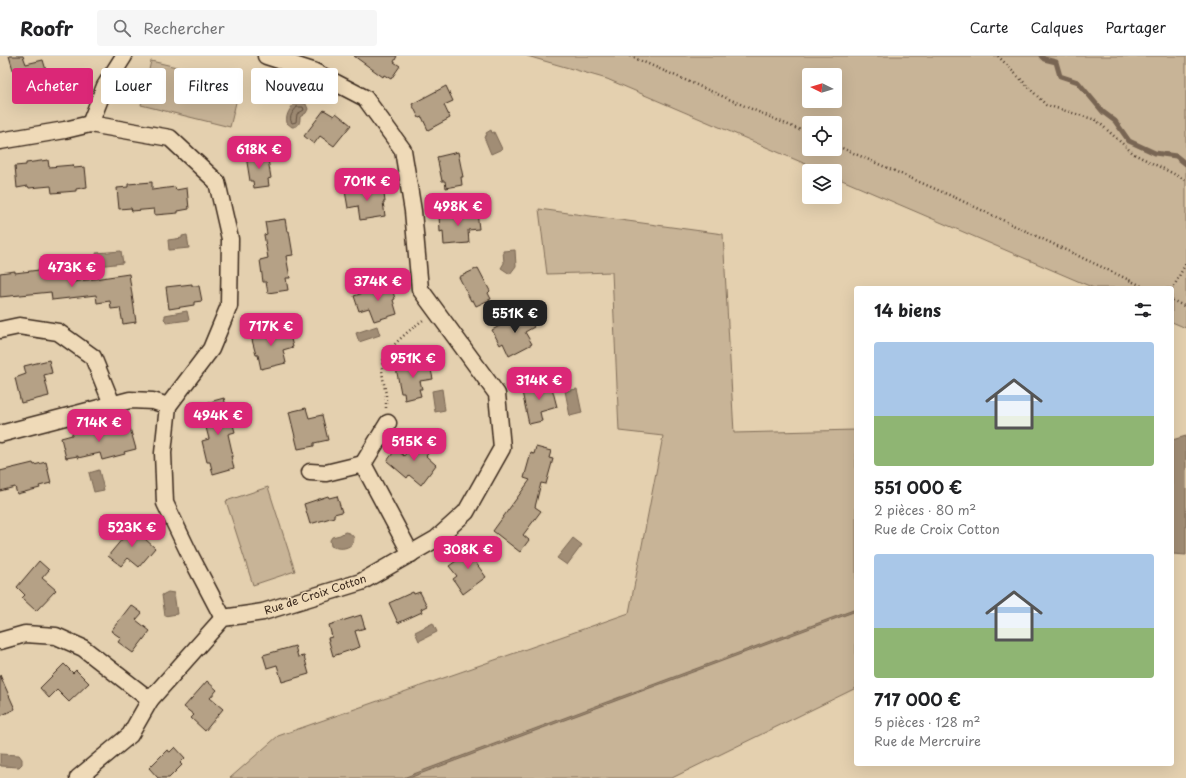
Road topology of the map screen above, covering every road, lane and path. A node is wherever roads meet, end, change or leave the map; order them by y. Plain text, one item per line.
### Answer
1 (124, 56) edge
2 (266, 56) edge
3 (630, 56) edge
4 (998, 56) edge
5 (90, 124) junction
6 (802, 131) edge
7 (0, 141) edge
8 (842, 148) edge
9 (1186, 180) edge
10 (1186, 263) edge
11 (1142, 286) edge
12 (1174, 286) edge
13 (1174, 301) edge
14 (1186, 307) edge
15 (436, 310) junction
16 (0, 330) edge
17 (112, 404) junction
18 (168, 406) junction
19 (388, 423) joint
20 (0, 434) edge
21 (363, 464) junction
22 (310, 472) dead end
23 (411, 554) junction
24 (223, 618) junction
25 (0, 641) edge
26 (150, 700) junction
27 (78, 778) edge

1 - 5 street
2 - 15 street, Rue de Croix Cotton
3 - 6 path
4 - 9 path
5 - 7 street
5 - 18 street
8 - 11 path
10 - 12 path
13 - 14 path
15 - 19 path
15 - 23 street, Rue de Croix Cotton
16 - 17 street
17 - 18 street
17 - 20 street
18 - 24 street
19 - 21 street
21 - 22 street
21 - 23 street
23 - 24 street, Rue de Croix Cotton
24 - 26 street
25 - 26 street
26 - 27 street

